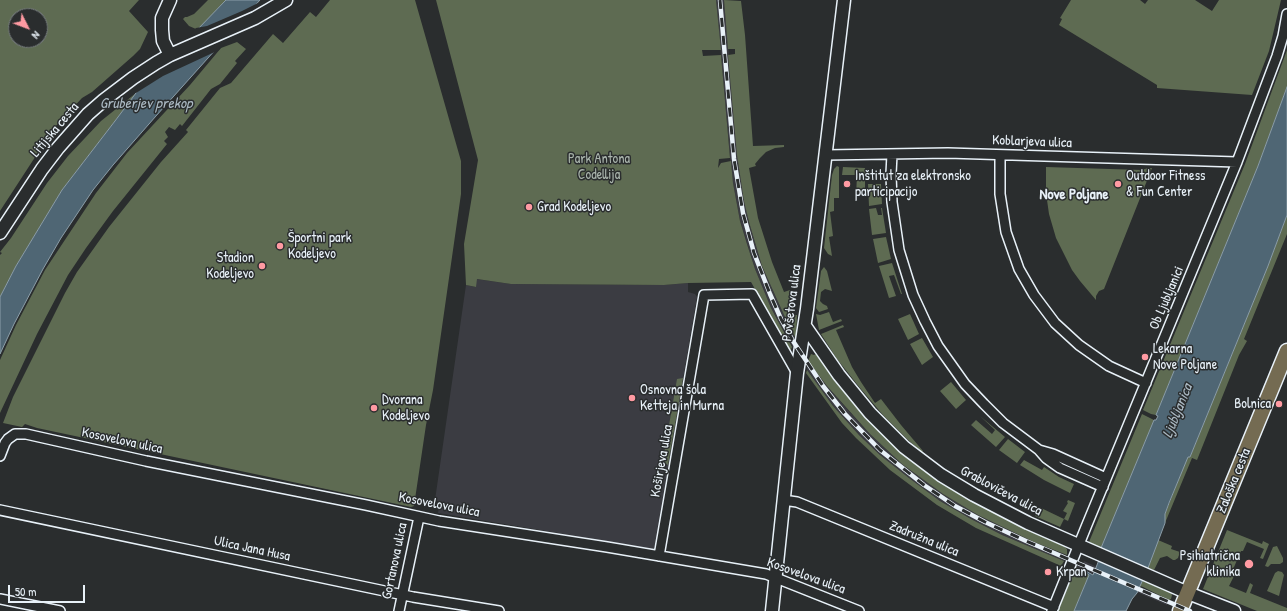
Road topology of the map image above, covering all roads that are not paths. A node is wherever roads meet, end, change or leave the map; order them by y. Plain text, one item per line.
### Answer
1 (170, 0) edge
2 (286, 0) edge
3 (844, 0) edge
4 (1287, 14) edge
5 (168, 52) junction
6 (892, 154) junction
7 (826, 155) junction
8 (1000, 155) junction
9 (1237, 162) junction
10 (0, 233) edge
11 (805, 326) junction
12 (1287, 351) edge
13 (797, 374) junction
14 (1146, 383) junction
15 (0, 456) edge
16 (1104, 482) junction
17 (783, 500) junction
18 (0, 510) edge
19 (419, 517) junction
20 (1078, 545) junction
21 (659, 556) junction
22 (776, 577) junction
23 (1188, 593) junction
24 (402, 594) junction
25 (0, 599) edge
26 (1053, 609) edge
27 (60, 611) edge
28 (399, 611) edge
29 (499, 611) edge
30 (772, 611) edge
31 (859, 611) edge
32 (1180, 611) edge
33 (1234, 611) edge

1 - 5 street
2 - 5 street, Litijska cesta
3 - 7 street, Povšetova ulica
4 - 9 street, Ob Ljubljanici
5 - 10 street, Litijska cesta
6 - 7 street, Koblarjeva ulica
6 - 8 street, Koblarjeva ulica
6 - 16 street
7 - 11 street, Povšetova ulica
8 - 9 street, Koblarjeva ulica
8 - 14 street
9 - 14 street, Ob Ljubljanici
11 - 13 street, Povšetova ulica
11 - 20 street, Grablovičeva ulica
12 - 23 main road, Zaloška cesta
13 - 17 street, Povšetova ulica
13 - 21 street, Koširjeva ulica
14 - 16 street, Ob Ljubljanici
15 - 19 street, Kosovelova ulica
16 - 20 street, Ob Ljubljanici
17 - 22 street, Povšetova ulica
17 - 26 street, Zadružna ulica
18 - 24 street, Ulica Jana Husa
19 - 21 street, Kosovelova ulica
19 - 24 street, Gortanova ulica
20 - 23 street, Grablovičeva ulica
20 - 26 street, Ob Ljubljanici
21 - 22 street, Kosovelova ulica
22 - 30 street, Povšetova ulica
22 - 31 street, Kosovelova ulica
23 - 32 main road, Zaloška cesta
23 - 33 street, Grablovičeva ulica
24 - 28 street, Gortanova ulica
24 - 29 street, Ulica Jana Husa
25 - 27 street

